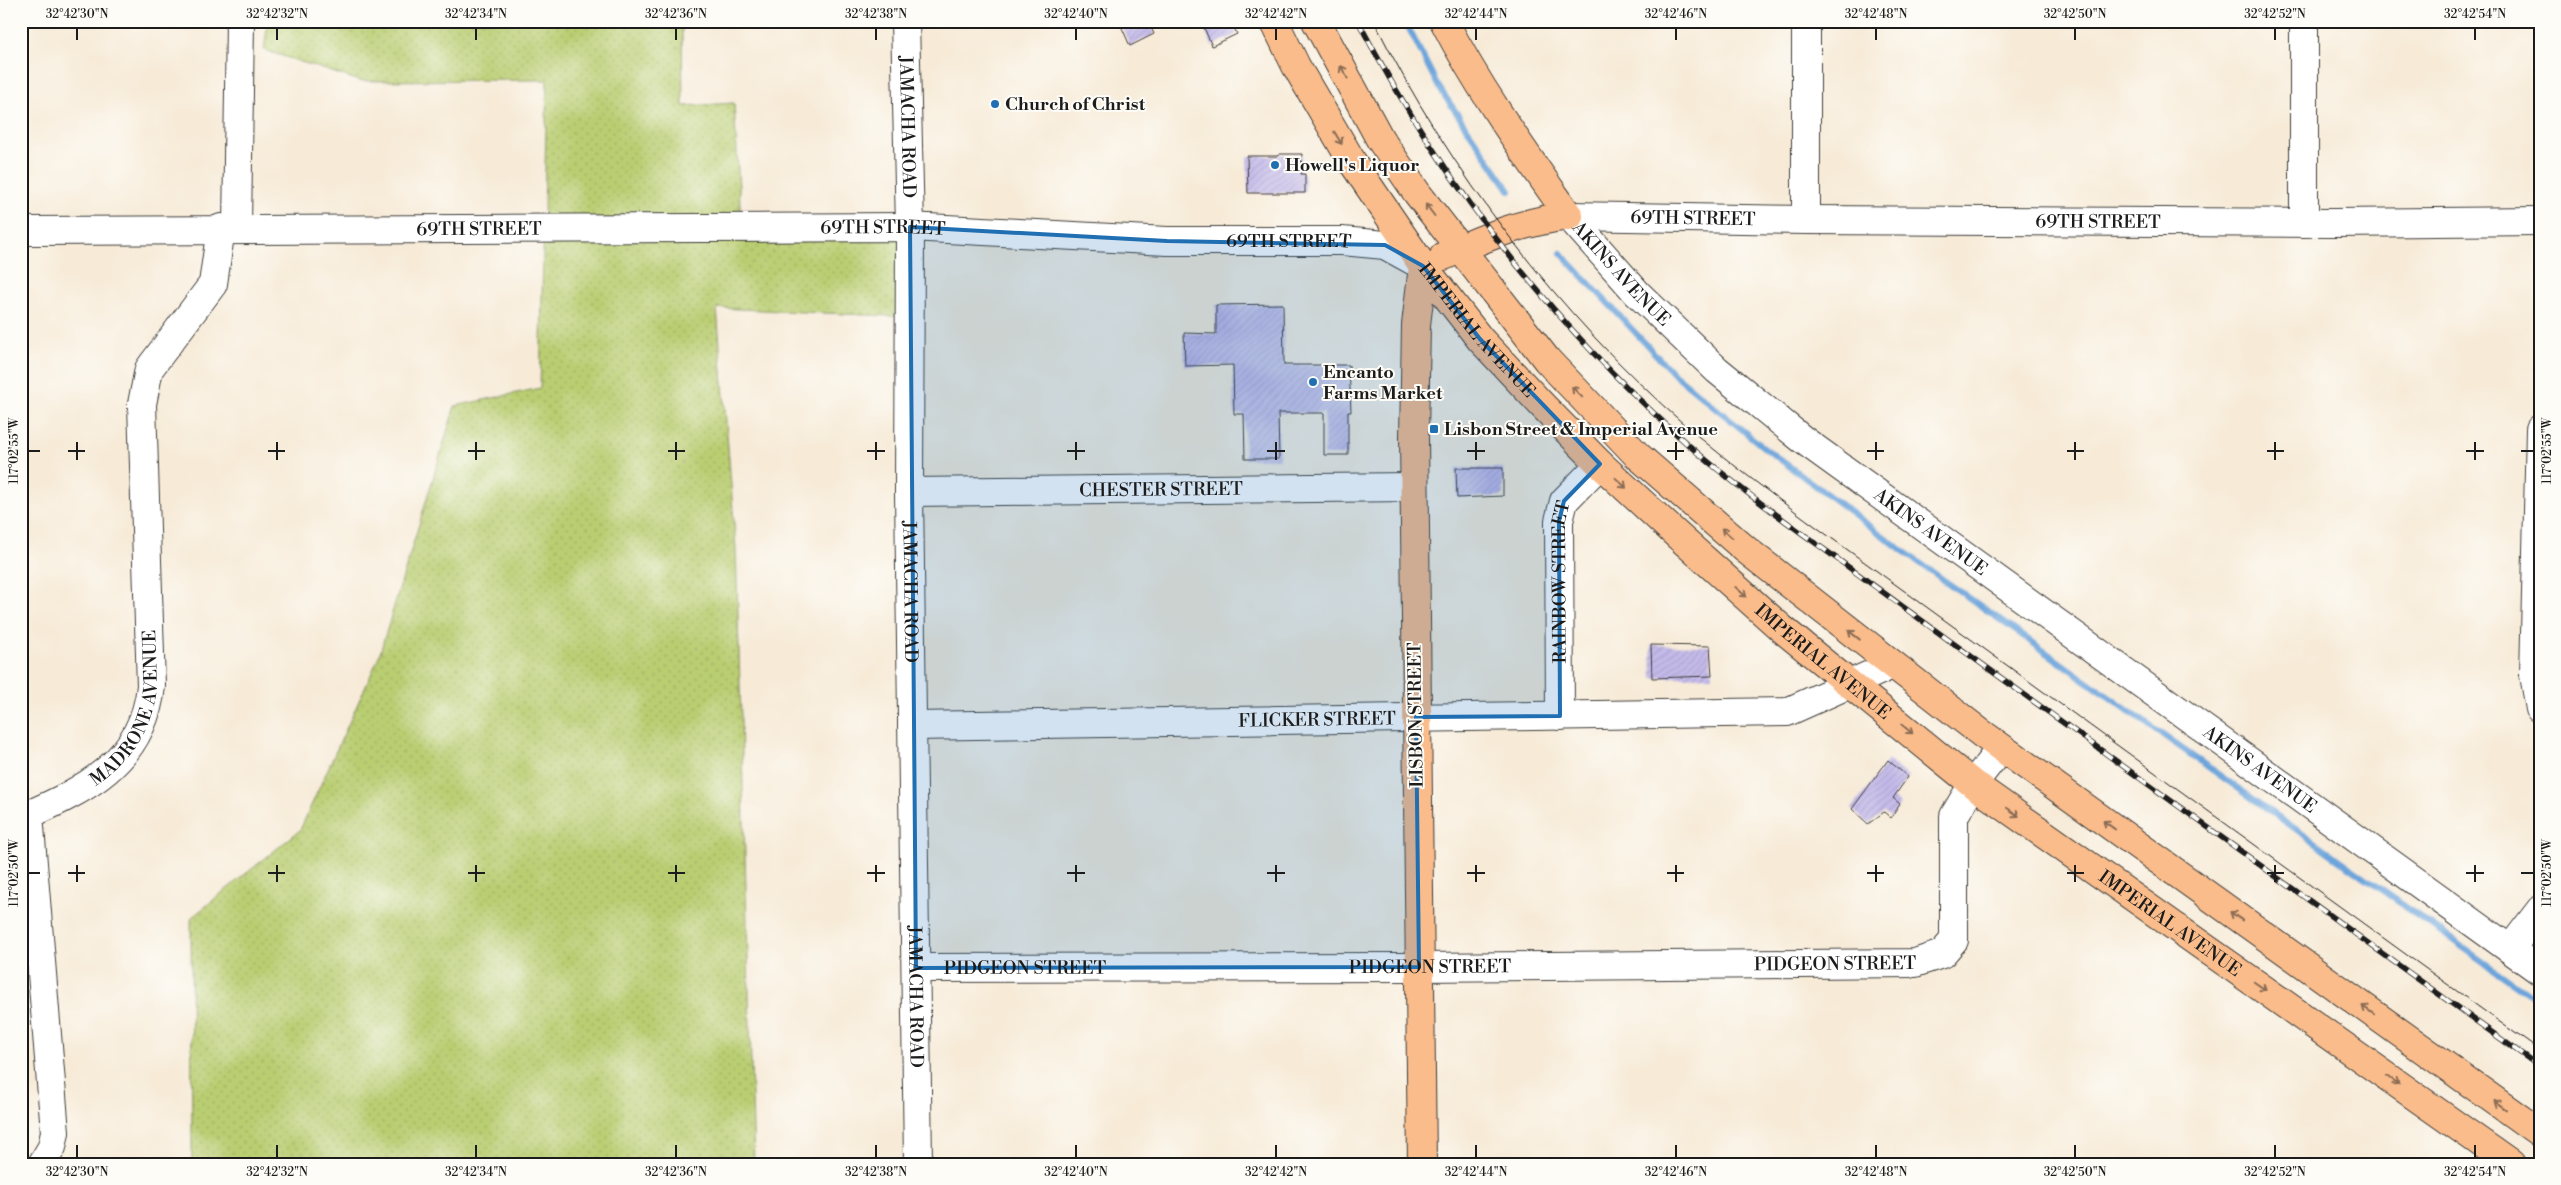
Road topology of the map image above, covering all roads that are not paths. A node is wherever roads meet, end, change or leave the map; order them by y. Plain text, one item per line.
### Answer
1 (240, 21) edge
2 (905, 21) edge
3 (1274, 21) edge
4 (1316, 21) edge
5 (1444, 21) edge
6 (1806, 21) edge
7 (2304, 21) edge
8 (1569, 216) junction
9 (1806, 220) junction
10 (2540, 221) edge
11 (2304, 223) junction
12 (229, 228) junction
13 (910, 228) junction
14 (21, 231) edge
15 (1459, 249) junction
16 (1423, 266) junction
17 (2540, 429) edge
18 (1600, 464) junction
19 (1414, 487) junction
20 (909, 492) junction
21 (1892, 665) junction
22 (1851, 684) junction
23 (2540, 709) edge
24 (1560, 716) junction
25 (1416, 717) junction
26 (912, 726) junction
27 (2001, 748) junction
28 (1973, 784) junction
29 (25, 816) edge
30 (2540, 910) edge
31 (2511, 948) junction
32 (1419, 967) junction
33 (916, 968) junction
34 (2540, 971) edge
35 (2540, 1133) edge
36 (42, 1164) edge
37 (918, 1164) edge
38 (1422, 1164) edge
39 (2511, 1164) edge

1 - 12 street, MADRONE AVENUE
2 - 13 street, JAMACHA ROAD
3 -> 16 main road, IMPERIAL AVENUE
15 -> 4 main road, IMPERIAL AVENUE
5 - 8 main road, AKINS AVENUE
6 - 9 street
7 - 11 street
8 - 9 street, 69TH STREET
8 - 15 main road, 69TH STREET
8 - 31 street, AKINS AVENUE
9 - 11 street, 69TH STREET
10 - 11 street, 69TH STREET
12 - 13 street, 69TH STREET
12 - 14 street, 69TH STREET
12 - 29 street, MADRONE AVENUE
13 - 16 street, 69TH STREET
13 - 20 street, JAMACHA ROAD
15 - 16 main road, 69TH STREET
21 -> 15 main road, IMPERIAL AVENUE
16 - 18 main road, IMPERIAL AVENUE
16 - 19 main road, LISBON STREET
17 - 23 street
18 -> 22 main road, IMPERIAL AVENUE
18 - 24 street, RAINBOW STREET
19 - 20 street, CHESTER STREET
19 - 25 main road, LISBON STREET
20 - 26 street, JAMACHA ROAD
21 - 22 street, FLICKER STREET
21 - 27 main road, IMPERIAL AVENUE
22 - 24 street, FLICKER STREET
22 -> 28 main road, IMPERIAL AVENUE
24 - 25 street, FLICKER STREET
25 - 26 street, FLICKER STREET
25 - 32 main road, LISBON STREET
26 - 33 street, JAMACHA ROAD
27 - 28 street
35 -> 27 main road, IMPERIAL AVENUE
28 - 32 street, PIDGEON STREET
28 -> 39 main road, IMPERIAL AVENUE
29 - 36 street, MADRONE AVENUE
30 - 31 street
31 - 34 street, AKINS AVENUE
32 - 33 street, PIDGEON STREET
32 - 38 main road, LISBON STREET
33 - 37 street, JAMACHA ROAD

